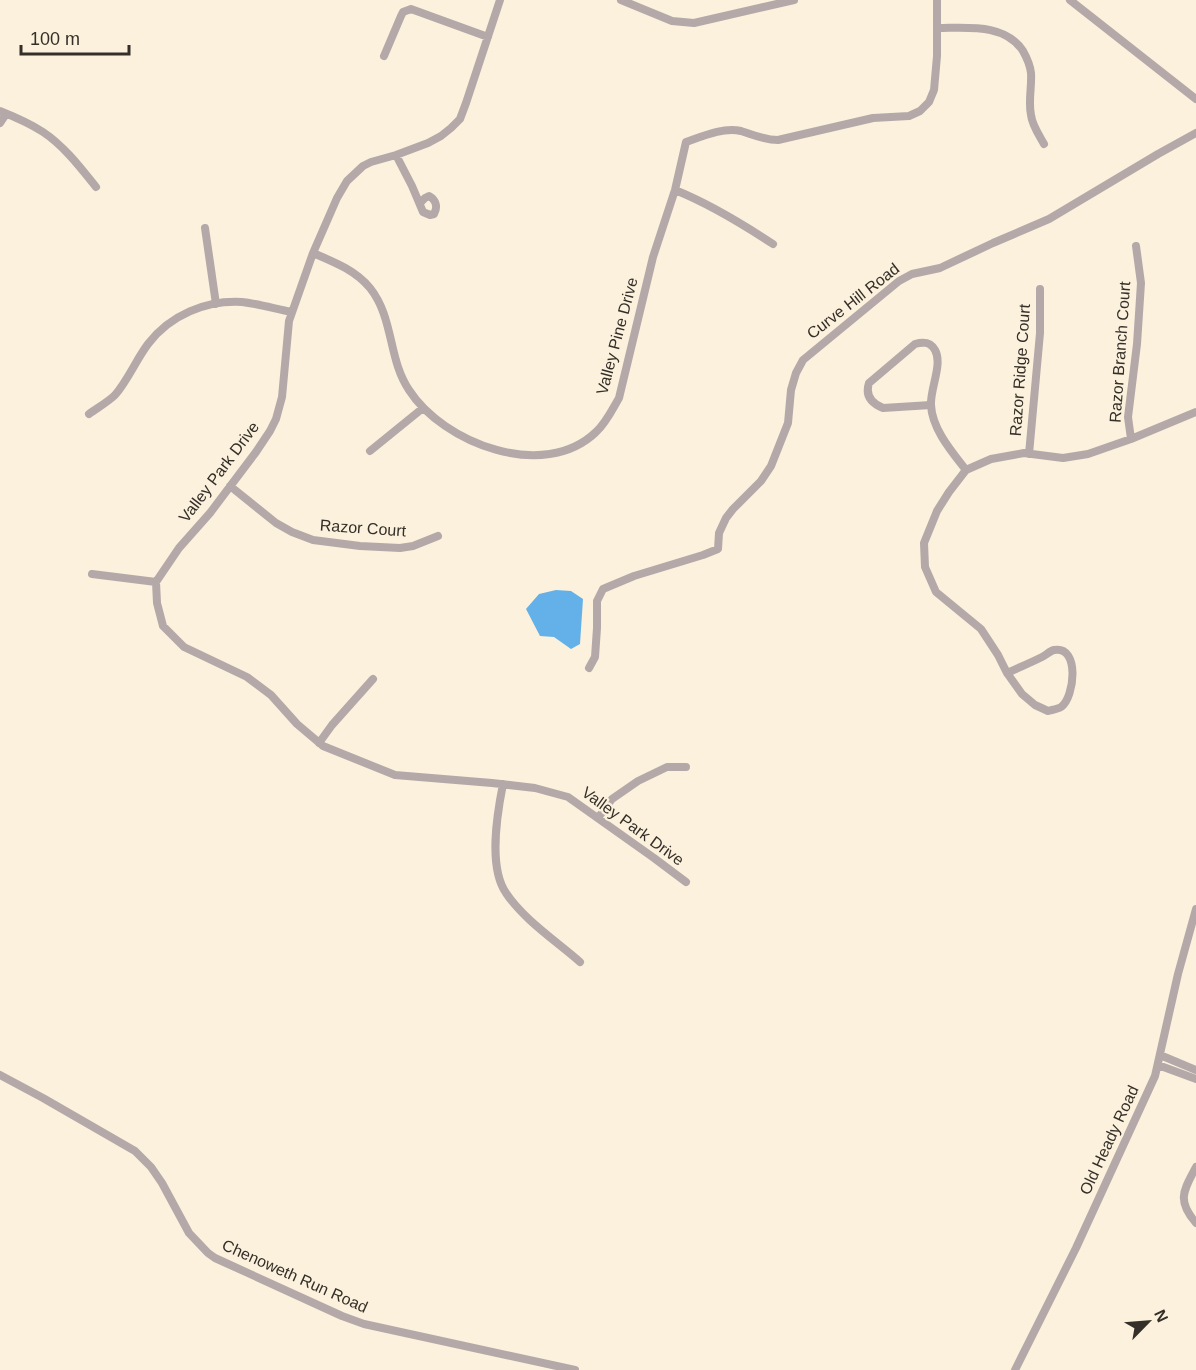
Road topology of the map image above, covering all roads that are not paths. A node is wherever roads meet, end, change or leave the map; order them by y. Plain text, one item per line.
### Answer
1 (500, 0) edge
2 (621, 0) edge
3 (794, 0) edge
4 (937, 0) edge
5 (1070, 0) edge
6 (938, 28) junction
7 (488, 37) junction
8 (384, 56) dead end
9 (1196, 99) edge
10 (3, 112) edge
11 (0, 123) edge
12 (1196, 133) edge
13 (1044, 144) dead end
14 (396, 155) junction
15 (96, 187) dead end
16 (675, 190) junction
17 (420, 203) dead end
18 (206, 228) dead end
19 (773, 244) dead end
20 (1136, 246) dead end
21 (313, 253) junction
22 (1041, 289) dead end
23 (216, 304) junction
24 (292, 312) junction
25 (931, 405) junction
26 (423, 408) junction
27 (1196, 412) edge
28 (89, 414) dead end
29 (1131, 439) junction
30 (370, 451) dead end
31 (1029, 454) junction
32 (966, 470) junction
33 (230, 486) junction
34 (438, 536) dead end
35 (92, 574) dead end
36 (156, 582) junction
37 (589, 668) dead end
38 (1007, 673) junction
39 (373, 679) dead end
40 (319, 743) junction
41 (686, 767) dead end
42 (504, 784) junction
43 (597, 818) junction
44 (686, 882) dead end
45 (1196, 909) edge
46 (580, 962) dead end
47 (1160, 1055) junction
48 (1158, 1065) junction
49 (1196, 1070) edge
50 (0, 1075) edge
51 (1196, 1079) edge
52 (1196, 1167) edge
53 (1196, 1223) edge
54 (576, 1370) edge
55 (1015, 1370) edge

1 - 7 street, Valley Park Drive
2 - 3 street
4 - 6 street
5 - 9 street
6 - 13 street
6 - 16 street, Valley Pine Drive
7 - 8 street
7 - 14 street, Valley Park Drive
10 - 11 street
10 - 15 street
12 - 37 street, Curve Hill Road
14 - 17 street
14 - 21 street, Valley Park Drive
16 - 19 street
16 - 26 street, Valley Pine Drive
18 - 23 street
20 - 29 street, Razor Branch Court
21 - 24 street, Valley Park Drive
21 - 26 street, Valley Pine Drive
22 - 31 street, Razor Ridge Court
23 - 24 street
23 - 28 street
24 - 33 street, Valley Park Drive
25 - 25 street
25 - 32 street
26 - 30 street
27 - 29 street
29 - 31 street, Razor Branch Court
31 - 32 street, Razor Branch Court
32 - 38 street
33 - 34 street, Razor Court
33 - 36 street, Valley Park Drive
35 - 36 street
36 - 40 street, Valley Park Drive
38 - 38 street
39 - 40 street
40 - 42 street, Valley Park Drive
41 - 43 street
42 - 43 street, Valley Park Drive
42 - 46 street
43 - 44 street, Valley Park Drive
45 - 47 street, Old Heady Road
47 - 48 street, Old Heady Road
47 - 49 street
48 - 51 street
48 - 55 street, Old Heady Road
50 - 54 street, Chenoweth Run Road
52 - 53 street

